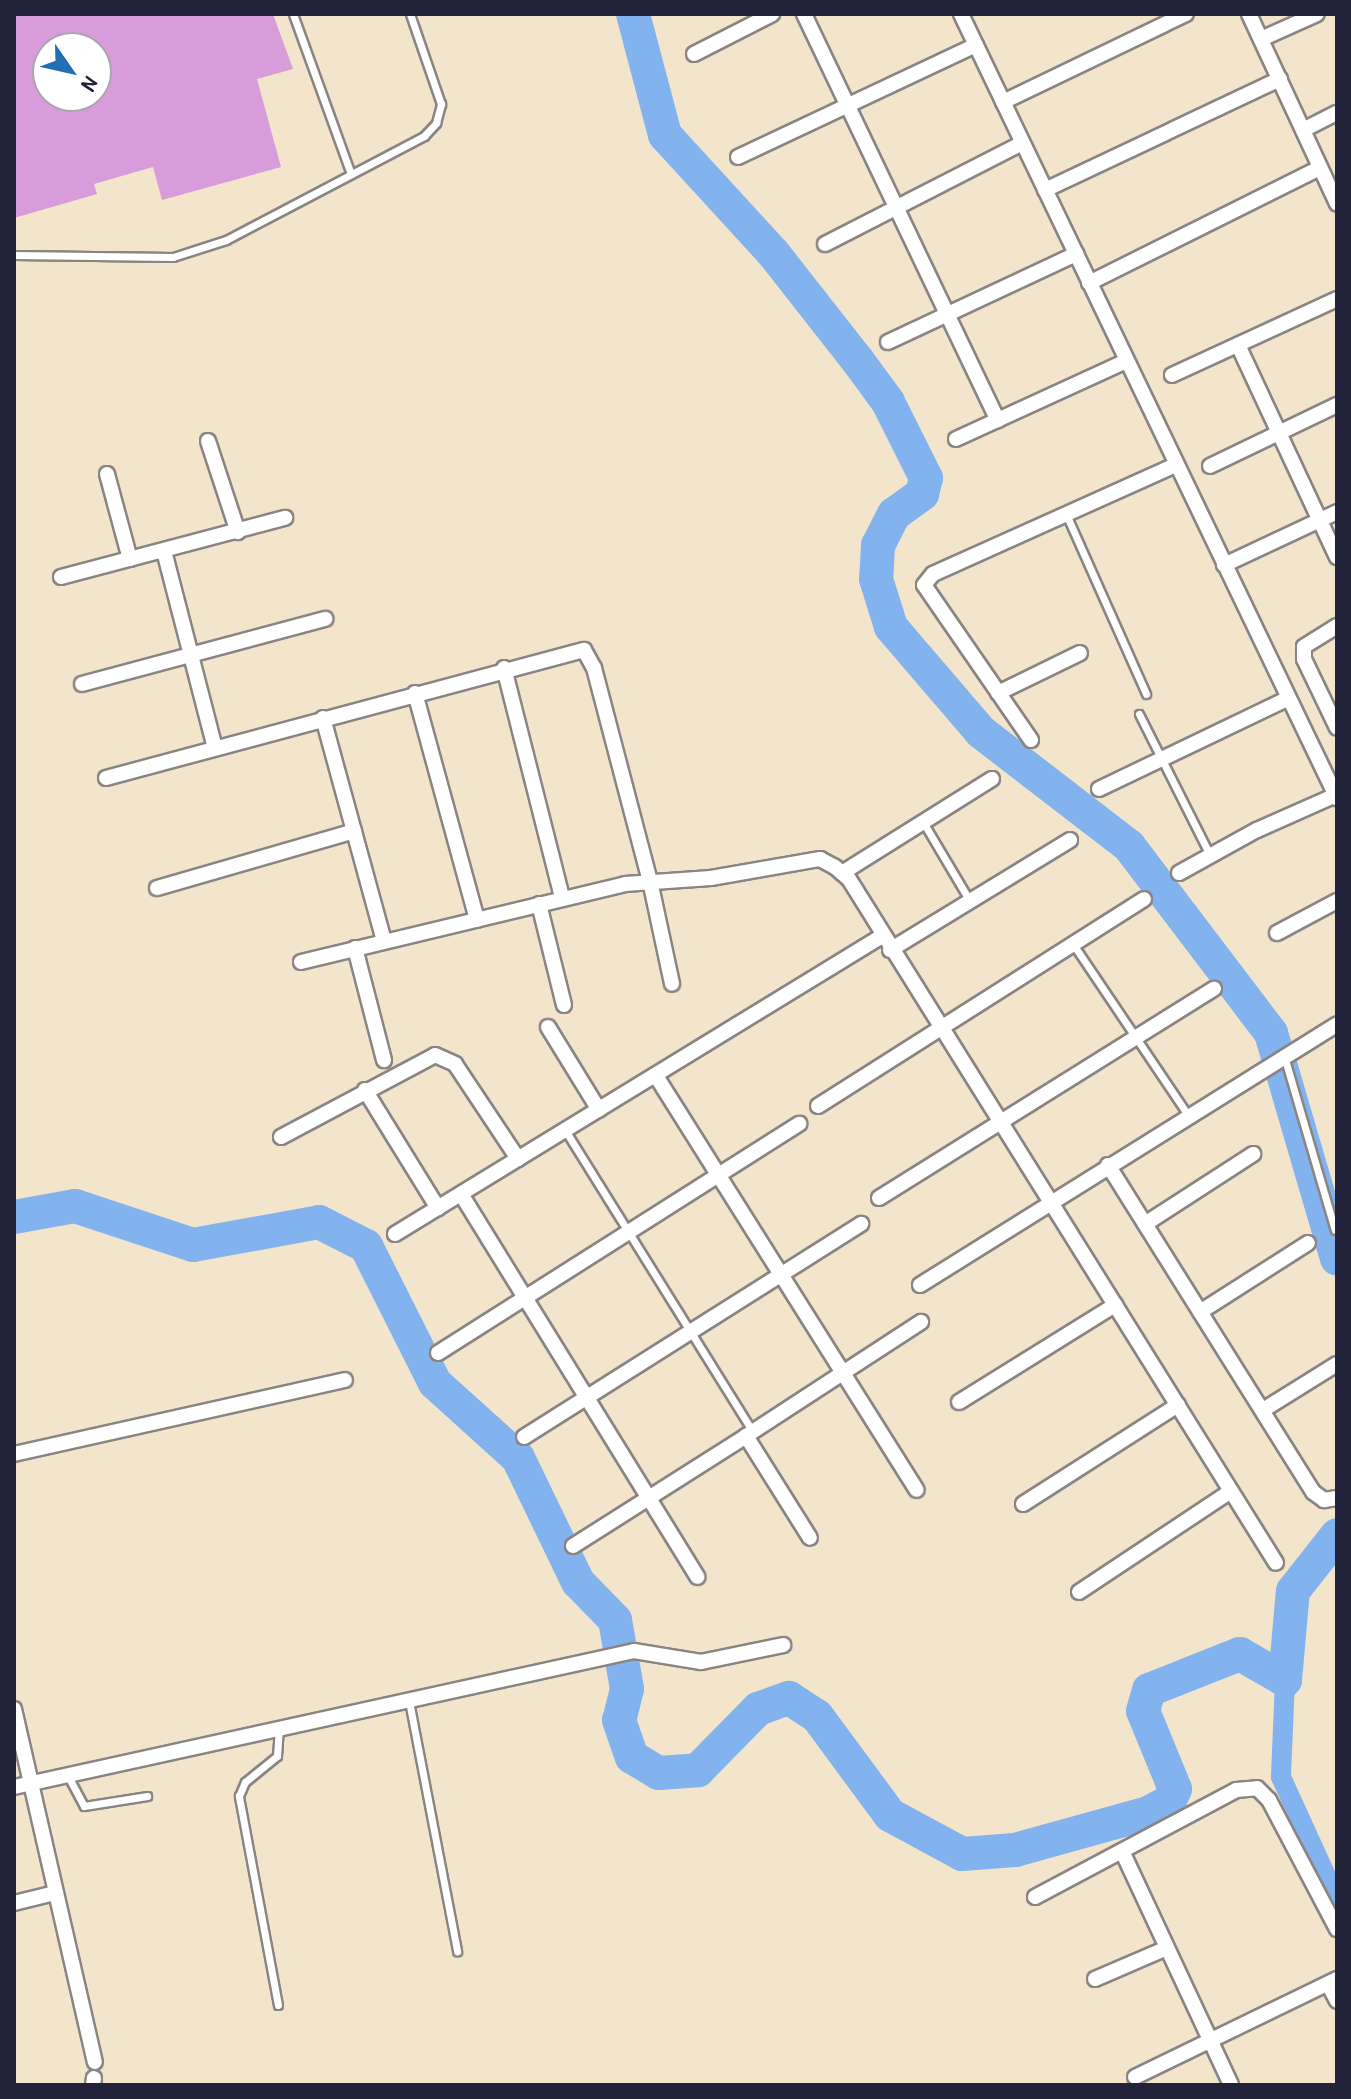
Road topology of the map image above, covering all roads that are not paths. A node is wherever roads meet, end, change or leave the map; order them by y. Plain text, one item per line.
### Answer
1 (293, 14) edge
2 (410, 14) edge
3 (772, 14) edge
4 (804, 14) edge
5 (961, 14) edge
6 (1186, 14) edge
7 (1249, 14) edge
8 (1317, 14) edge
9 (1261, 39) junction
10 (976, 45) junction
11 (694, 54) dead end
12 (1280, 79) junction
13 (1003, 102) junction
14 (848, 105) junction
15 (1337, 113) edge
16 (1303, 130) junction
17 (1022, 143) junction
18 (738, 157) dead end
19 (1320, 168) junction
20 (351, 174) junction
21 (1045, 190) junction
22 (1337, 204) edge
23 (895, 208) junction
24 (825, 244) dead end
25 (1076, 254) junction
26 (14, 255) edge
27 (1089, 283) junction
28 (1337, 299) edge
29 (951, 313) junction
30 (888, 342) dead end
31 (1238, 345) junction
32 (1126, 361) junction
33 (1172, 375) dead end
34 (1337, 405) edge
35 (998, 420) junction
36 (1278, 433) junction
37 (956, 439) dead end
38 (208, 441) dead end
39 (1176, 465) junction
40 (1210, 466) dead end
41 (107, 474) dead end
42 (1337, 512) edge
43 (1066, 514) junction
44 (285, 518) dead end
45 (1318, 521) junction
46 (238, 532) junction
47 (164, 551) junction
48 (1337, 557) edge
49 (130, 559) junction
50 (1224, 565) junction
51 (61, 577) dead end
52 (325, 619) dead end
53 (1337, 626) edge
54 (1080, 653) dead end
55 (191, 655) junction
56 (504, 668) junction
57 (82, 684) dead end
58 (415, 693) junction
59 (998, 693) junction
60 (1146, 694) dead end
61 (1287, 699) junction
62 (1139, 714) dead end
63 (323, 718) junction
64 (1337, 728) edge
65 (1031, 740) dead end
66 (215, 748) junction
67 (1165, 757) junction
68 (106, 778) dead end
69 (992, 779) dead end
70 (1099, 789) dead end
71 (1336, 797) edge
72 (923, 822) junction
73 (354, 831) junction
74 (1070, 840) dead end
75 (1211, 856) junction
76 (842, 873) junction
77 (1179, 873) dead end
78 (650, 881) junction
79 (157, 888) dead end
80 (562, 897) junction
81 (1144, 899) dead end
82 (970, 901) junction
83 (1337, 901) edge
84 (539, 904) junction
85 (477, 920) junction
86 (1277, 933) dead end
87 (882, 936) junction
88 (384, 941) junction
89 (1073, 944) junction
90 (355, 948) junction
91 (890, 950) junction
92 (301, 962) dead end
93 (672, 984) dead end
94 (1214, 989) dead end
95 (564, 1005) dead end
96 (1337, 1024) edge
97 (548, 1027) dead end
98 (942, 1029) junction
99 (1137, 1037) junction
100 (1284, 1056) junction
101 (384, 1060) dead end
102 (656, 1076) junction
103 (365, 1090) junction
104 (818, 1106) dead end
105 (599, 1110) junction
106 (1188, 1115) junction
107 (799, 1124) dead end
108 (1000, 1125) junction
109 (565, 1130) junction
110 (281, 1137) dead end
111 (1253, 1154) dead end
112 (518, 1159) junction
113 (1108, 1165) junction
114 (720, 1175) junction
115 (461, 1194) junction
116 (879, 1198) dead end
117 (1049, 1202) junction
118 (438, 1208) junction
119 (861, 1224) dead end
120 (1145, 1224) junction
121 (1335, 1230) dead end
122 (627, 1233) junction
123 (395, 1234) dead end
124 (1308, 1243) dead end
125 (780, 1274) junction
126 (920, 1285) dead end
127 (527, 1297) junction
128 (1115, 1305) junction
129 (1200, 1312) junction
130 (921, 1322) dead end
131 (689, 1333) junction
132 (438, 1353) dead end
133 (1337, 1364) edge
134 (844, 1373) junction
135 (345, 1380) dead end
136 (587, 1395) junction
137 (959, 1402) dead end
138 (1178, 1405) junction
139 (1263, 1410) junction
140 (749, 1434) junction
141 (524, 1437) dead end
142 (14, 1454) edge
143 (917, 1490) dead end
144 (1231, 1491) junction
145 (650, 1496) junction
146 (1337, 1498) edge
147 (1023, 1504) dead end
148 (810, 1538) dead end
149 (573, 1546) dead end
150 (1276, 1563) dead end
151 (698, 1577) dead end
152 (1079, 1592) dead end
153 (783, 1645) dead end
154 (409, 1699) junction
155 (14, 1709) edge
156 (279, 1728) junction
157 (67, 1774) junction
158 (31, 1783) junction
159 (14, 1787) edge
160 (147, 1796) dead end
161 (1122, 1851) junction
162 (55, 1893) junction
163 (1035, 1897) dead end
164 (14, 1903) edge
165 (1337, 1929) edge
166 (1167, 1948) junction
167 (457, 1951) dead end
168 (1095, 1979) dead end
169 (1333, 1982) edge
170 (1337, 2001) edge
171 (278, 2005) dead end
172 (1209, 2040) junction
173 (95, 2062) dead end
174 (1135, 2077) dead end
175 (1231, 2085) edge

1 - 20 lane
2 - 20 lane
3 - 11 street
4 - 14 street
5 - 10 street
6 - 13 street
7 - 9 street
8 - 9 street
9 - 12 street
10 - 13 street
10 - 14 street
12 - 16 street
12 - 21 street
13 - 17 street
14 - 18 street
14 - 23 street
15 - 16 street
16 - 19 street
17 - 21 street
17 - 23 street
19 - 22 street
19 - 27 street
20 - 26 lane
21 - 25 street
23 - 24 street
23 - 29 street
25 - 27 street
25 - 29 street
27 - 32 street
28 - 31 street
29 - 30 street
29 - 35 street
31 - 33 street
31 - 36 street
32 - 35 street
32 - 39 street
34 - 36 street
35 - 37 street
36 - 40 street
36 - 45 street
38 - 46 street
39 - 43 street
39 - 50 street
41 - 49 street
42 - 45 street
43 - 59 street
43 - 60 lane
44 - 46 street
45 - 48 street
45 - 50 street
46 - 47 street
47 - 49 street
47 - 55 street
49 - 51 street
50 - 61 street
52 - 55 street
53 - 64 street
54 - 59 street
55 - 57 street
55 - 66 street
56 - 58 street
56 - 78 street
56 - 80 street
58 - 63 street
58 - 85 street
59 - 65 street
61 - 67 street
61 - 71 street
62 - 67 lane
63 - 66 street
63 - 73 street
66 - 68 street
67 - 70 street
67 - 75 lane
69 - 72 street
71 - 75 street
72 - 76 street
72 - 82 lane
73 - 79 street
73 - 88 street
74 - 82 street
75 - 77 street
76 - 78 street
76 - 87 street
78 - 80 street
78 - 93 street
80 - 84 street
81 - 89 street
82 - 91 street
83 - 86 street
84 - 85 street
84 - 95 street
85 - 88 street
87 - 91 street
87 - 102 street
88 - 90 street
89 - 98 street
89 - 99 lane
90 - 92 street
90 - 101 street
91 - 98 street
94 - 99 street
96 - 100 street
97 - 105 street
98 - 104 street
98 - 108 street
99 - 106 lane
99 - 108 street
100 - 106 street
100 - 121 lane
102 - 105 street
102 - 114 street
103 - 110 street
103 - 112 street
103 - 118 street
105 - 109 street
106 - 113 street
107 - 114 street
108 - 116 street
108 - 117 street
109 - 112 street
109 - 122 lane
111 - 120 street
112 - 115 street
113 - 117 street
113 - 120 street
114 - 122 street
114 - 125 street
115 - 118 street
115 - 127 street
117 - 126 street
117 - 128 street
118 - 123 street
119 - 125 street
120 - 129 street
122 - 127 street
122 - 131 lane
124 - 129 street
125 - 131 street
125 - 134 street
127 - 132 street
127 - 136 street
128 - 137 street
128 - 138 street
129 - 139 street
130 - 134 street
131 - 136 street
131 - 140 lane
133 - 139 street
134 - 140 street
134 - 143 street
135 - 142 street
136 - 141 street
136 - 145 street
138 - 144 street
138 - 147 street
139 - 146 street
140 - 145 street
140 - 148 street
144 - 150 street
144 - 152 street
145 - 149 street
145 - 151 street
153 - 154 street
154 - 156 street
154 - 167 lane
155 - 158 street
156 - 157 street
156 - 171 lane
157 - 158 street
157 - 160 lane
158 - 159 street
158 - 162 street
161 - 163 street
161 - 165 street
161 - 166 street
162 - 164 street
162 - 173 street
166 - 168 street
166 - 172 street
169 - 170 street
169 - 172 street
172 - 174 street
172 - 175 street

